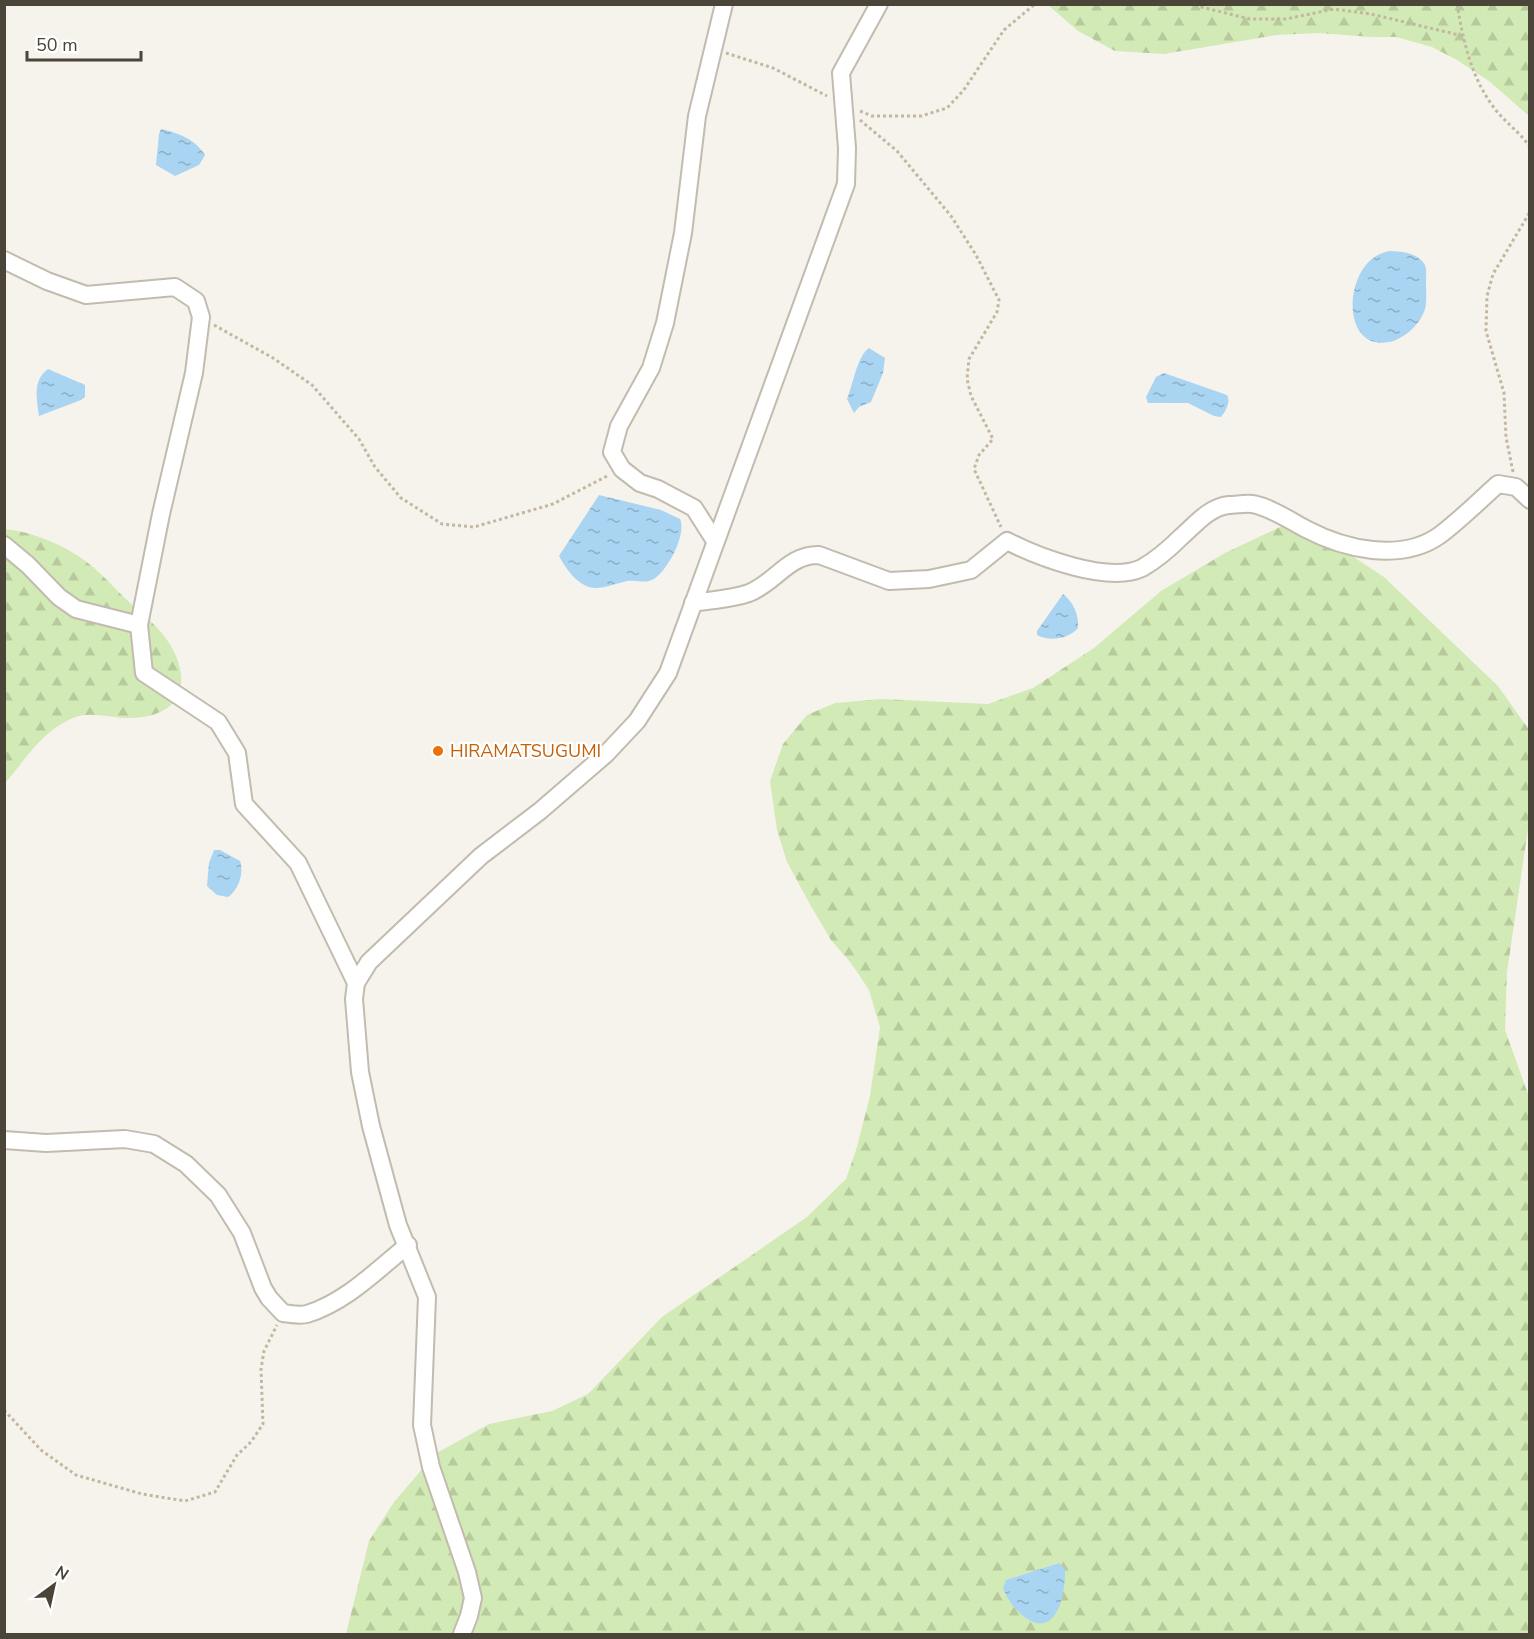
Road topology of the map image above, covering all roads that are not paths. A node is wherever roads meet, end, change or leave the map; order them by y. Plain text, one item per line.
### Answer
1 (724, 4) edge
2 (879, 4) edge
3 (4, 260) edge
4 (1530, 500) edge
5 (715, 541) junction
6 (4, 546) edge
7 (693, 603) junction
8 (139, 625) junction
9 (356, 983) junction
10 (4, 1140) edge
11 (408, 1245) junction
12 (462, 1635) edge

1 - 5 street
2 - 5 street
3 - 8 street
4 - 7 street
5 - 7 street
6 - 8 street
7 - 9 street
8 - 9 street
9 - 11 street
10 - 11 street
11 - 12 street

